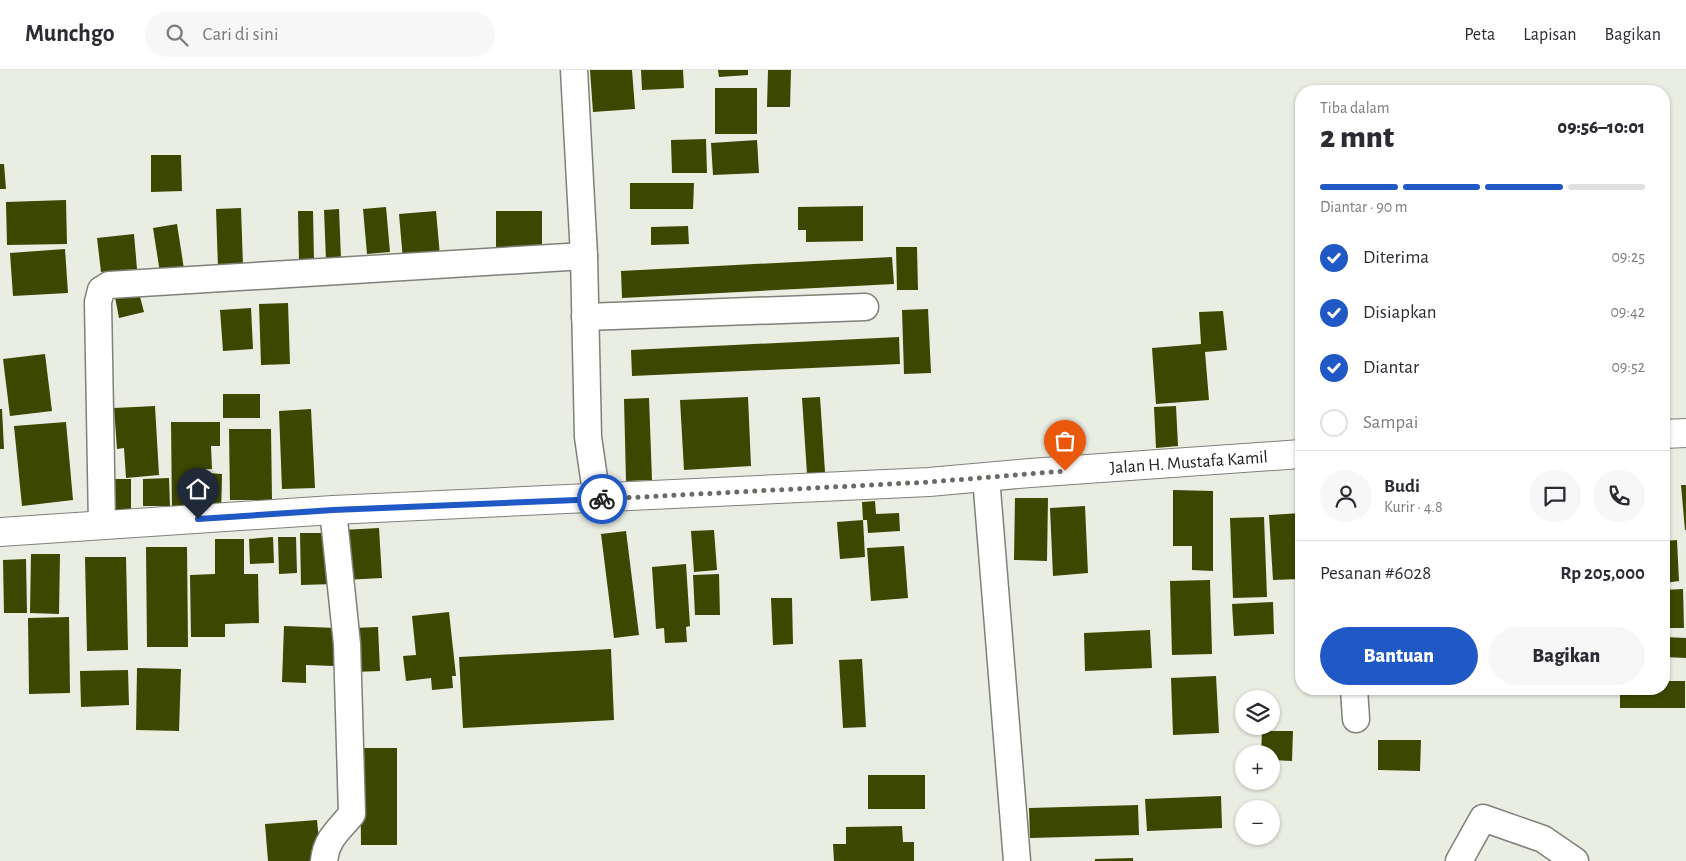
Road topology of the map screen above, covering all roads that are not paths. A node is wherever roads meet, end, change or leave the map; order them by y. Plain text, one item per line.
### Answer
1 (574, 70) edge
2 (584, 256) junction
3 (865, 307) dead end
4 (585, 317) junction
5 (1686, 433) edge
6 (1670, 434) edge
7 (1295, 454) edge
8 (986, 477) junction
9 (596, 499) junction
10 (333, 510) junction
11 (102, 525) junction
12 (0, 532) edge
13 (1354, 695) edge
14 (1356, 720) dead end
15 (324, 861) edge
16 (1017, 861) edge
17 (1459, 861) edge
18 (1575, 861) edge

1 - 2 street
2 - 4 street
2 - 11 street
3 - 4 street
4 - 9 street
5 - 6 street
7 - 8 street, Jalan H. Mustafa Kamil
8 - 9 street, Jalan H. Mustafa Kamil
8 - 16 street
9 - 10 street, Jalan H. Mustafa Kamil
10 - 11 street, Jalan H. Mustafa Kamil
10 - 15 street
11 - 12 street, Jalan H. Mustafa Kamil
13 - 14 street
17 - 18 street

